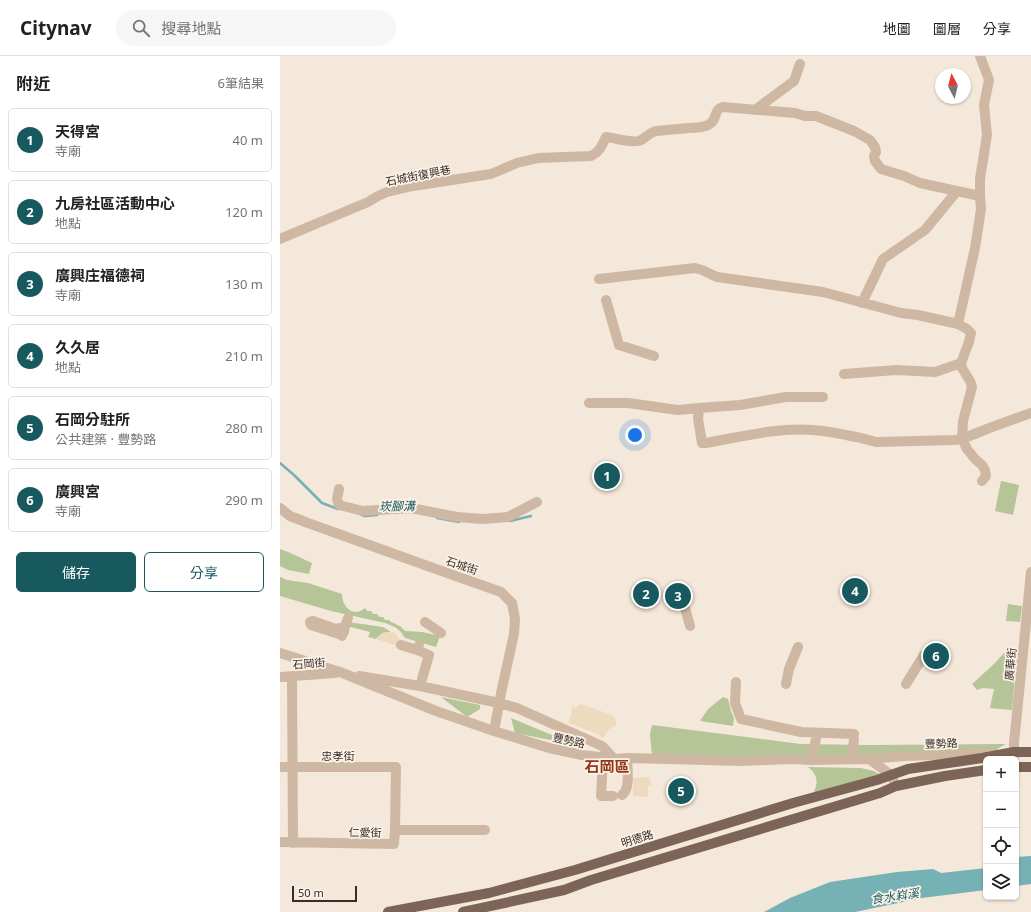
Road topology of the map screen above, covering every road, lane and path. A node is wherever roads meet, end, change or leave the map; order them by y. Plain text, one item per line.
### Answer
1 (980, 56) edge
2 (800, 64) dead end
3 (755, 110) junction
4 (957, 191) junction
5 (980, 196) junction
6 (280, 239) edge
7 (599, 279) dead end
8 (606, 300) dead end
9 (862, 302) junction
10 (958, 324) junction
11 (654, 356) dead end
12 (961, 363) junction
13 (844, 374) dead end
14 (823, 398) dead end
15 (589, 403) dead end
16 (700, 408) junction
17 (1031, 413) edge
18 (962, 439) junction
19 (982, 481) dead end
20 (339, 489) dead end
21 (537, 502) dead end
22 (280, 508) edge
23 (1031, 572) edge
24 (685, 608) dead end
25 (307, 617) dead end
26 (348, 618) dead end
27 (425, 622) dead end
28 (690, 626) dead end
29 (441, 633) dead end
30 (401, 645) dead end
31 (798, 648) dead end
32 (280, 653) edge
33 (924, 655) dead end
34 (340, 672) junction
35 (422, 672) dead end
36 (292, 676) junction
37 (280, 677) edge
38 (736, 682) dead end
39 (786, 684) dead end
40 (906, 684) dead end
41 (499, 703) junction
42 (494, 731) junction
43 (818, 737) junction
44 (1031, 752) edge
45 (1014, 755) edge
46 (603, 758) junction
47 (627, 758) junction
48 (614, 759) junction
49 (852, 759) junction
50 (869, 759) junction
51 (811, 760) junction
52 (280, 767) edge
53 (292, 767) junction
54 (1031, 767) edge
55 (1019, 768) edge
56 (983, 770) edge
57 (891, 775) junction
58 (896, 786) junction
59 (395, 830) junction
60 (485, 830) dead end
61 (280, 842) edge
62 (293, 842) junction
63 (388, 912) edge
64 (463, 912) edge

1 - 5 street
2 - 3 street
3 - 4 street
3 - 6 street, 石城街復興巷
4 - 5 street
4 - 9 street
5 - 10 street
7 - 9 street
8 - 11 street
9 - 10 street
10 - 12 street
12 - 13 street
12 - 18 street
14 - 16 street
15 - 16 street
16 - 18 street
17 - 18 street
18 - 19 street
20 - 21 street
22 - 41 street, 石城街
23 - 45 street, 廣華街
24 - 28 street
25 - 26 street
27 - 29 street
30 - 35 street
31 - 39 street
32 - 34 street, 豐勢路
33 - 40 street
34 - 36 street, 石岡街
34 - 41 street
34 - 42 street, 豐勢路
36 - 37 street, 石岡街
36 - 53 street
38 - 43 street
41 - 42 street, 石城街
41 - 48 street
42 - 46 street, 豐勢路
43 - 49 street
43 - 51 street
44 - 45 main road, 豐勢路
45 - 50 street, 豐勢路
45 - 57 main road, 豐勢路
46 - 47 street
46 - 48 street, 豐勢路
47 - 48 street, 豐勢路
47 - 51 street, 豐勢路
49 - 50 street, 豐勢路
49 - 51 street, 豐勢路
50 - 57 street
52 - 53 street, 忠孝街
53 - 59 street, 忠孝街
53 - 62 street
54 - 55 main road
56 - 58 main road
57 - 58 street
57 - 63 main road, 明德路
58 - 64 main road
59 - 60 street, 仁愛街
59 - 62 street, 仁愛街
61 - 62 street, 仁愛街

